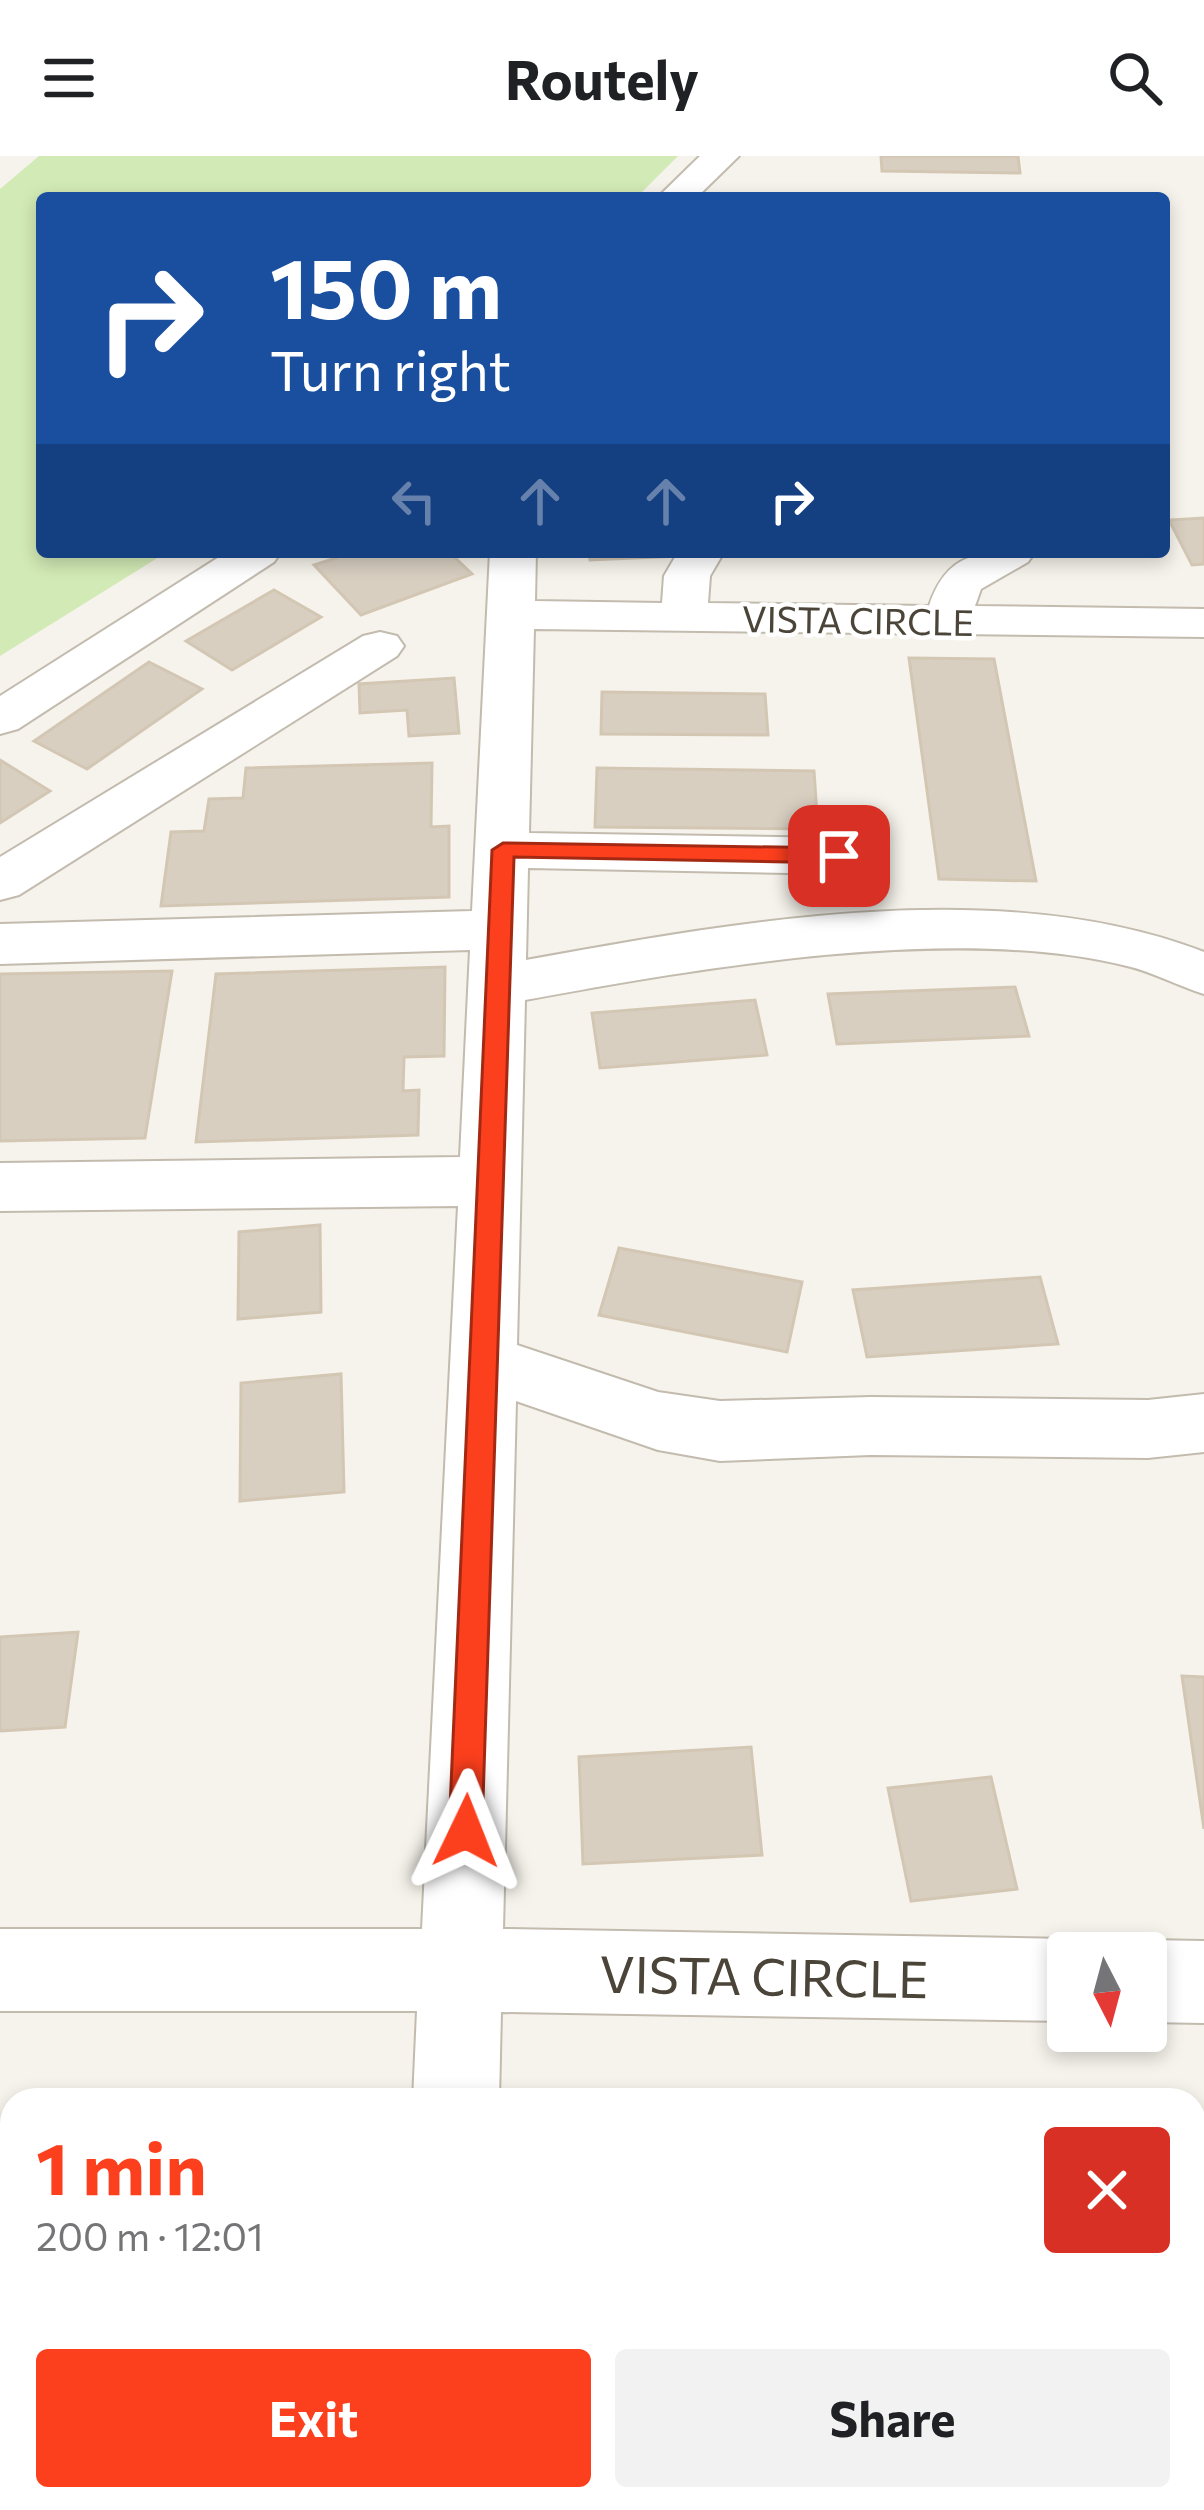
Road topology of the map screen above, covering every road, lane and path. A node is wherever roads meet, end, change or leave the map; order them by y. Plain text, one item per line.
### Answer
1 (721, 156) edge
2 (681, 192) edge
3 (249, 558) edge
4 (698, 558) edge
5 (1002, 558) edge
6 (512, 584) edge
7 (684, 617) junction
8 (947, 620) junction
9 (1204, 623) edge
10 (380, 646) dead end
11 (0, 718) edge
12 (503, 850) junction
13 (839, 856) dead end
14 (0, 882) edge
15 (0, 944) edge
16 (499, 958) junction
17 (1204, 974) edge
18 (490, 1181) junction
19 (0, 1187) edge
20 (483, 1367) junction
21 (1204, 1423) edge
22 (0, 1970) edge
23 (460, 1970) junction
24 (1047, 1980) edge
25 (1167, 1981) edge
26 (1204, 1982) edge
27 (456, 2088) edge

1 - 2 street
3 - 11 street
4 - 7 street
5 - 8 street
6 - 7 street, VISTA CIRCLE
6 - 12 street
7 - 8 street, VISTA CIRCLE
8 - 9 street, VISTA CIRCLE
10 - 14 street
12 - 13 street
12 - 16 street
15 - 16 street
16 - 17 street
16 - 18 street
18 - 19 street
18 - 20 street
20 - 21 street
20 - 23 street
22 - 23 street, VISTA CIRCLE
23 - 24 street, VISTA CIRCLE
23 - 27 street
25 - 26 street

